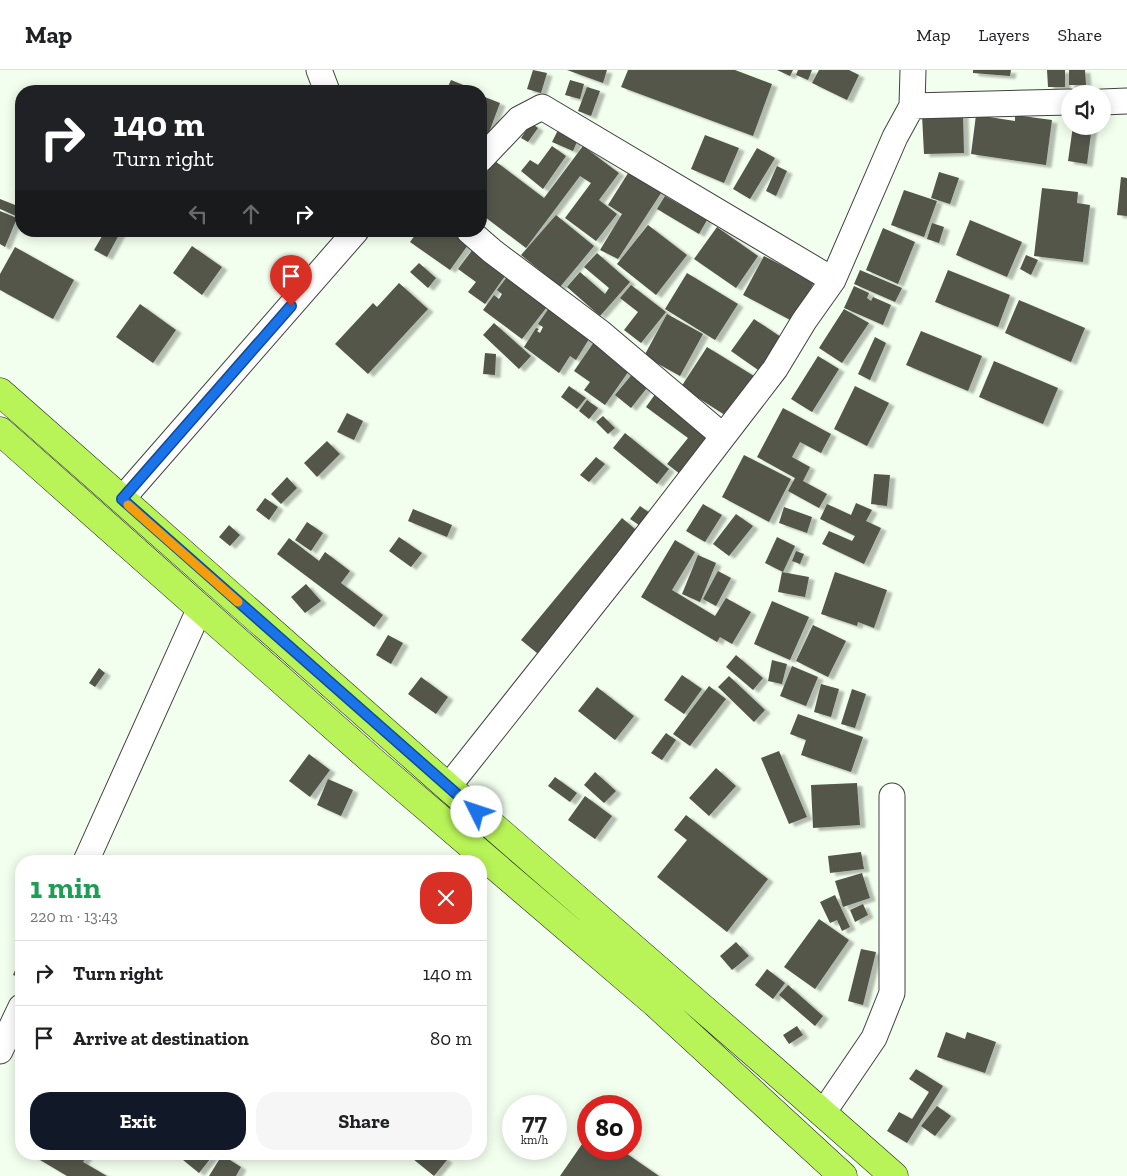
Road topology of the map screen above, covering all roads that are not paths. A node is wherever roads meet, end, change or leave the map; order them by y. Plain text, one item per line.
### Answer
1 (319, 70) edge
2 (913, 70) edge
3 (325, 85) edge
4 (1127, 101) edge
5 (1061, 102) edge
6 (1111, 102) edge
7 (912, 106) junction
8 (487, 153) edge
9 (351, 237) edge
10 (476, 237) edge
11 (833, 280) junction
12 (0, 392) edge
13 (0, 431) edge
14 (723, 436) junction
15 (122, 499) junction
16 (200, 608) junction
17 (448, 787) junction
18 (892, 796) dead end
19 (89, 855) edge
20 (482, 855) edge
21 (487, 859) edge
22 (15, 1020) edge
23 (0, 1051) edge
24 (823, 1113) junction
25 (843, 1176) edge
26 (894, 1176) edge

1 - 3 street
2 - 7 street
4 - 6 street
5 - 7 street
7 - 11 street
8 - 11 street
9 - 15 street
10 - 14 street
11 - 14 street
12 - 15 highway
13 - 16 highway
14 - 17 street
15 - 17 highway
16 - 19 street
16 - 20 highway
17 - 24 highway
18 - 24 street
21 - 25 highway
22 - 23 street
24 - 26 highway

